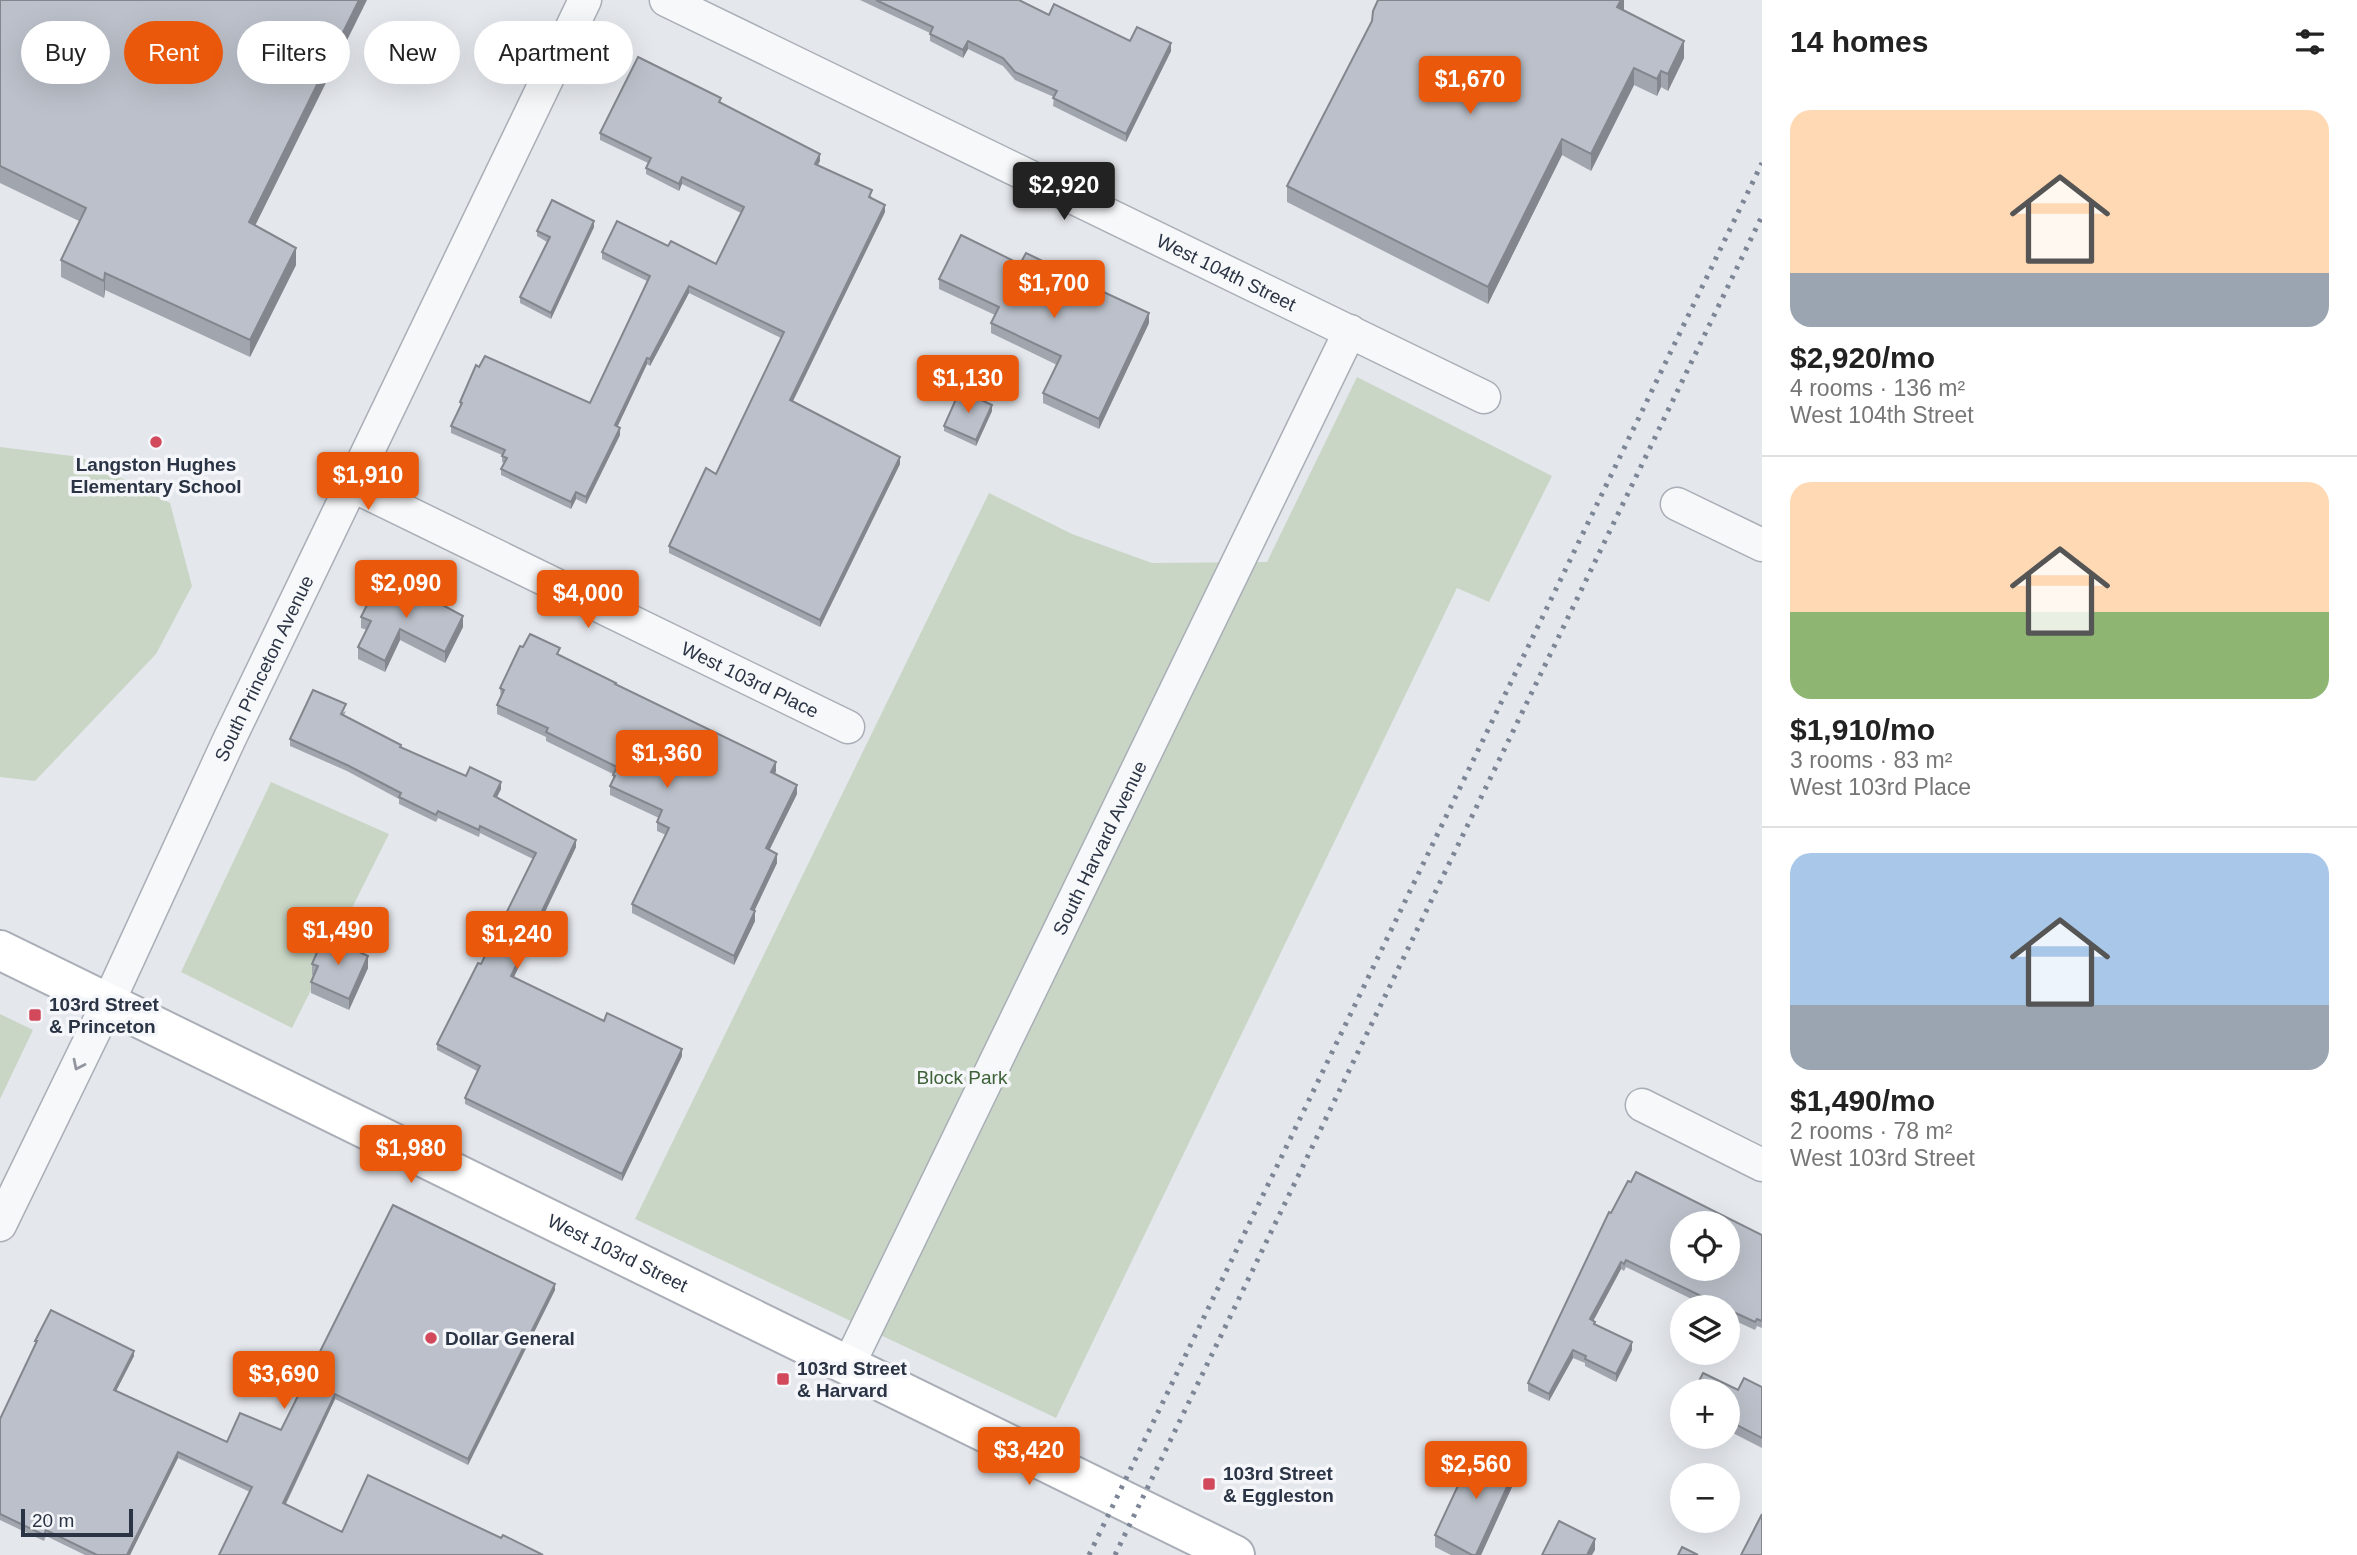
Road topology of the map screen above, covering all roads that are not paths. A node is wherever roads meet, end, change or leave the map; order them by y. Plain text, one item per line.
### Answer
1 (584, 0) edge
2 (666, 0) edge
3 (1350, 331) junction
4 (1484, 397) dead end
5 (351, 485) junction
6 (1677, 504) dead end
7 (1762, 545) edge
8 (848, 727) dead end
9 (0, 950) edge
10 (108, 1003) junction
11 (1642, 1105) dead end
12 (1762, 1165) edge
13 (0, 1225) edge
14 (848, 1366) junction
15 (1235, 1555) edge

1 - 5 street, South Princeton Avenue
2 - 3 street, West 104th Street
3 - 4 street, West 104th Street
3 - 14 street, South Harvard Avenue
5 - 8 street, West 103rd Place
5 - 10 street, South Princeton Avenue
6 - 7 street
9 - 10 main road, West 103rd Street
10 -> 13 street, South Princeton Avenue
10 - 14 main road, West 103rd Street
11 - 12 street
14 - 15 main road, West 103rd Street

